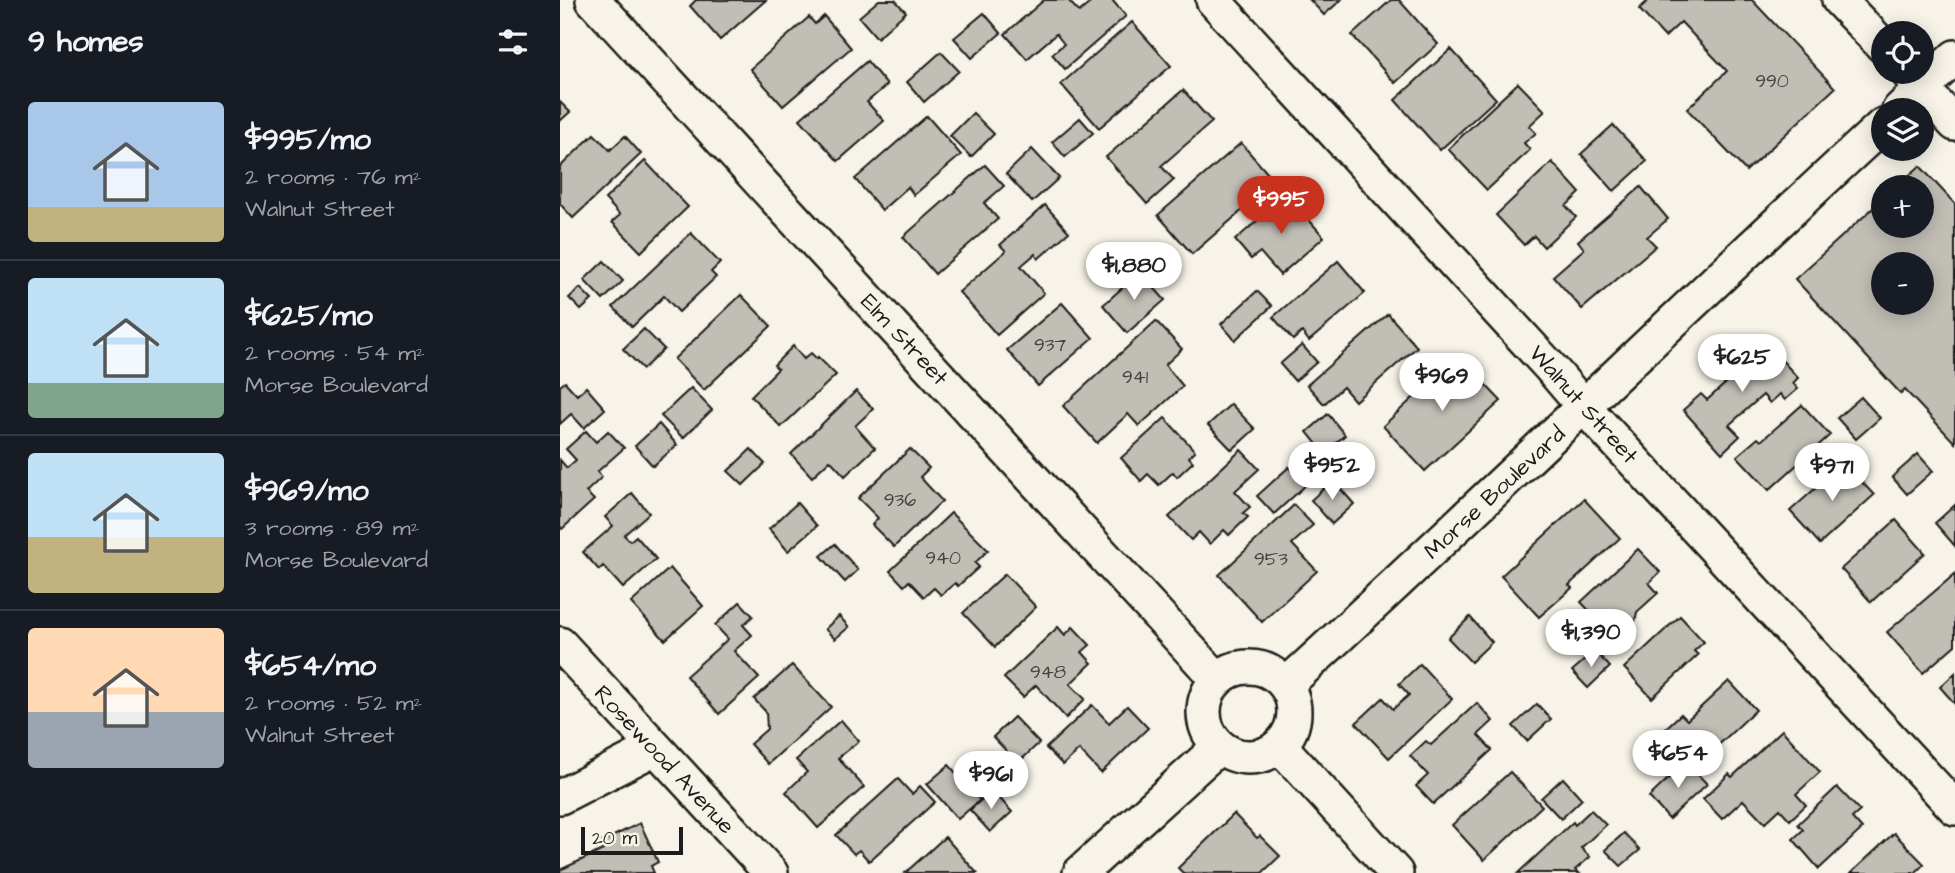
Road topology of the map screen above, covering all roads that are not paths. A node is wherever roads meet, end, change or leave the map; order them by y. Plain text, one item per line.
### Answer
1 (593, 0) edge
2 (1213, 0) edge
3 (1839, 0) edge
4 (1871, 33) edge
5 (1955, 57) edge
6 (1934, 69) edge
7 (1920, 84) edge
8 (1955, 124) edge
9 (1871, 136) edge
10 (1584, 407) junction
11 (560, 644) edge
12 (1217, 679) junction
13 (1286, 685) junction
14 (1280, 746) junction
15 (1219, 747) junction
16 (655, 748) junction
17 (560, 797) edge
18 (1955, 808) edge
19 (771, 873) edge
20 (1080, 873) edge
21 (1396, 873) edge

1 - 12 street, Elm Street
2 - 10 street, Walnut Street
3 - 4 street
5 - 6 street
7 - 8 street
9 - 10 street, Morse Boulevard
10 - 13 street, Morse Boulevard
10 - 18 street, Walnut Street
11 - 16 street, Rosewood Avenue
12 - 13 street
12 - 15 street
13 - 14 street
14 - 15 street
14 - 21 street
15 - 20 street
16 - 17 street
16 - 19 street, Rosewood Avenue

